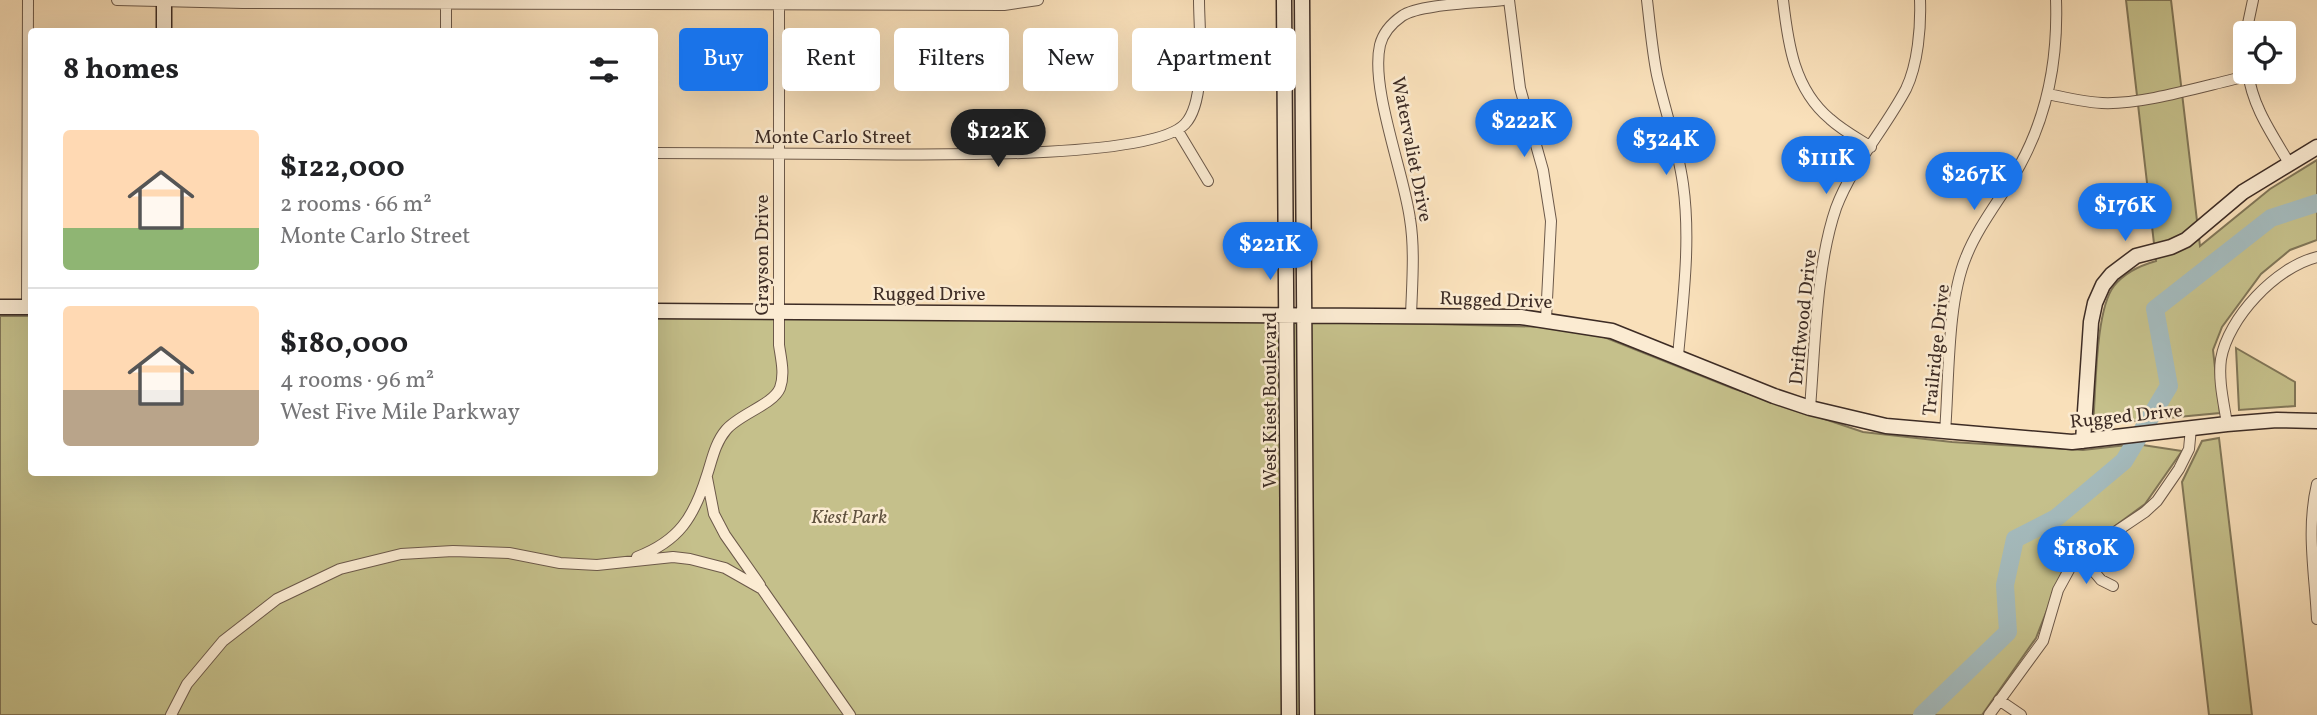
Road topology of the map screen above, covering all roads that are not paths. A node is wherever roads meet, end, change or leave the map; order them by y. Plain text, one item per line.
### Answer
1 (28, 0) edge
2 (117, 0) edge
3 (1038, 0) edge
4 (1199, 0) edge
5 (1284, 0) edge
6 (1302, 0) edge
7 (1503, 0) edge
8 (1509, 0) edge
9 (1647, 0) edge
10 (1783, 0) edge
11 (1920, 0) edge
12 (2056, 0) edge
13 (2253, 0) edge
14 (164, 1) edge
15 (446, 2) edge
16 (779, 2) edge
17 (2249, 21) edge
18 (28, 28) edge
19 (164, 28) edge
20 (446, 28) edge
21 (2233, 77) edge
22 (2250, 84) edge
23 (2048, 94) junction
24 (1285, 96) junction
25 (1303, 96) junction
26 (1178, 131) junction
27 (1871, 147) junction
28 (2317, 147) edge
29 (658, 153) edge
30 (779, 154) junction
31 (2289, 163) junction
32 (1208, 181) dead end
33 (2317, 257) edge
34 (0, 307) edge
35 (28, 307) edge
36 (658, 311) edge
37 (779, 311) junction
38 (1287, 315) junction
39 (1304, 315) junction
40 (1412, 316) junction
41 (1546, 319) junction
42 (1678, 356) junction
43 (1810, 408) junction
44 (2317, 421) edge
45 (2227, 424) junction
46 (2190, 428) junction
47 (1945, 432) junction
48 (2083, 441) junction
49 (707, 477) junction
50 (2317, 484) edge
51 (2081, 556) junction
52 (626, 561) junction
53 (2113, 586) dead end
54 (762, 589) junction
55 (2317, 620) edge
56 (1999, 700) junction
57 (171, 715) edge
58 (850, 715) edge
59 (1289, 715) edge
60 (1307, 715) edge
61 (1989, 715) edge
62 (2021, 715) edge

1 - 18 street
2 - 14 street
3 - 16 street
4 - 26 street
5 - 24 street, West Kiest Boulevard
6 - 25 street, West Kiest Boulevard
7 - 40 street, Watervaliet Drive
8 - 41 street
9 - 42 street
10 - 27 street
11 - 27 street, Driftwood Drive
12 - 23 street, Trailridge Drive
13 - 17 street
14 - 15 street
14 - 19 street
15 - 16 street
15 - 20 street
16 - 30 street, Grayson Drive
21 - 23 street
22 - 31 street
23 - 47 street, Trailridge Drive
24 - 25 street
24 - 38 street, West Kiest Boulevard
25 - 39 street, West Kiest Boulevard
26 - 30 street, Monte Carlo Street
26 - 32 street
27 - 43 street, Driftwood Drive
28 - 31 street
29 - 30 street, Monte Carlo Street
30 - 37 street, Grayson Drive
31 - 48 street
33 - 45 street
34 - 35 street
36 - 37 street, Rugged Drive
37 - 38 street, Rugged Drive
37 - 49 street, Grayson Drive
38 - 39 street, Rugged Drive
38 - 59 street, West Kiest Boulevard
39 - 40 street, Rugged Drive
39 - 60 street, West Kiest Boulevard
40 - 41 street, Rugged Drive
41 - 42 street, Rugged Drive
42 - 43 street, Rugged Drive
43 - 47 street, Rugged Drive
44 - 45 street, Rugged Drive
45 - 46 street, Rugged Drive
46 - 48 street, Rugged Drive
46 - 51 street
47 - 48 street, Rugged Drive
49 - 52 street, Grayson Drive
49 - 54 street, Grayson Drive
50 - 55 street
51 - 53 street
51 - 56 street
52 - 54 street
52 - 57 street
54 - 58 street, Grayson Drive
56 - 61 street
56 - 62 street

